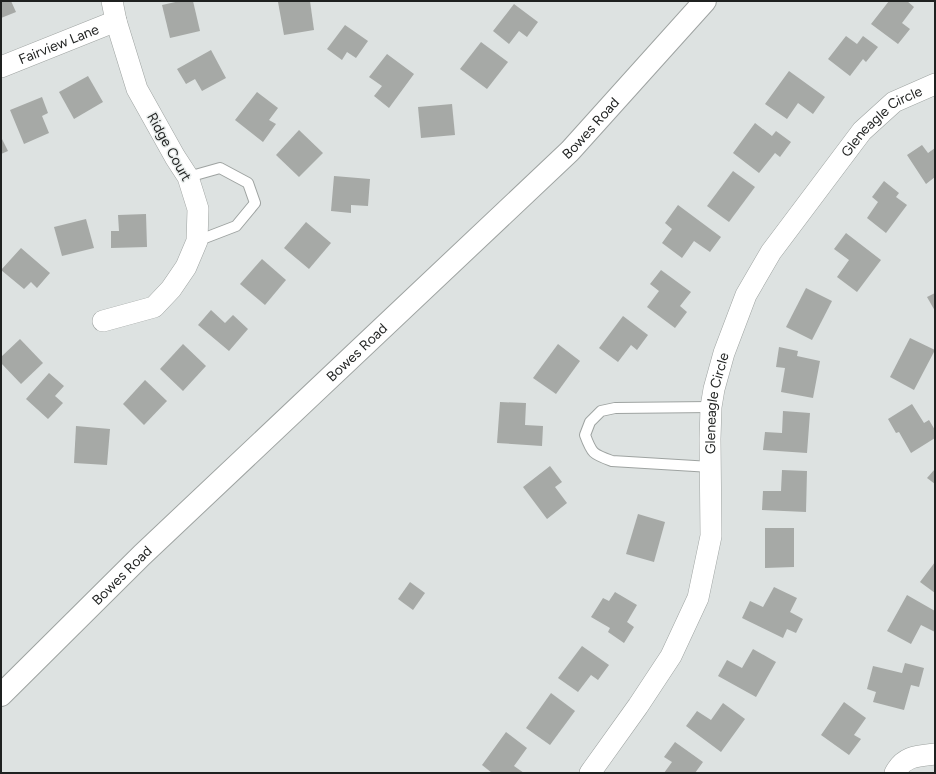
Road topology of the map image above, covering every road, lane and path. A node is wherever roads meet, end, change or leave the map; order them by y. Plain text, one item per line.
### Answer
1 (705, 1) edge
2 (114, 11) edge
3 (1, 67) edge
4 (935, 84) edge
5 (188, 177) junction
6 (197, 241) junction
7 (103, 321) dead end
8 (711, 407) junction
9 (711, 467) junction
10 (1, 696) edge
11 (935, 754) edge
12 (590, 773) edge
13 (895, 773) edge

1 - 10 main road, Bowes Road
2 - 3 street, Fairview Lane
2 - 5 street, Ridge Court
4 - 8 street, Gleneagle Circle
5 - 6 street, Ridge Court
5 - 6 lane
6 - 7 street, Ridge Court
8 - 9 street, Gleneagle Circle
8 - 9 lane
9 - 12 street, Gleneagle Circle
11 - 13 street

